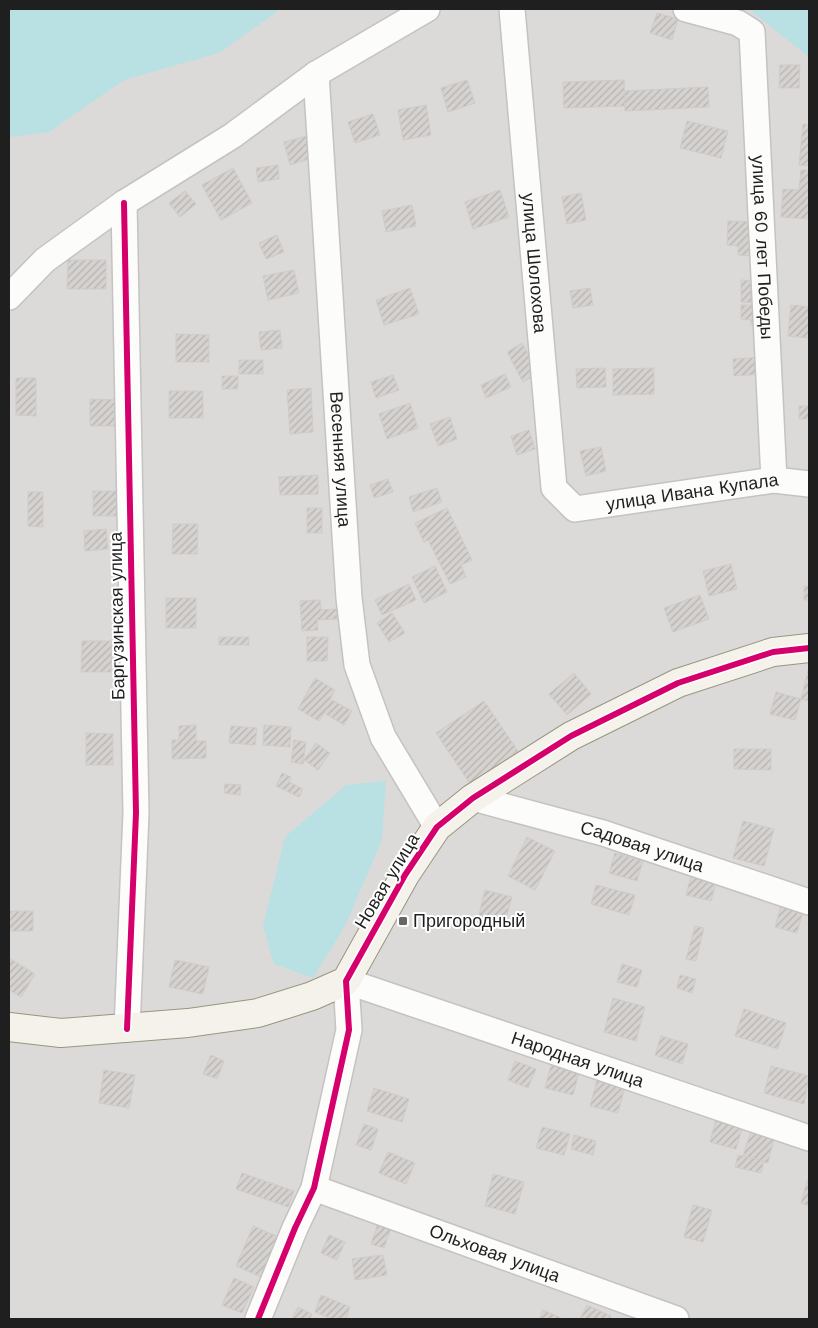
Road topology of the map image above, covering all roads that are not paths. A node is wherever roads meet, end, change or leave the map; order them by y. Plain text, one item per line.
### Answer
1 (427, 9) edge
2 (512, 9) edge
3 (686, 9) edge
4 (316, 74) junction
5 (124, 203) junction
6 (9, 297) edge
7 (774, 480) junction
8 (809, 484) edge
9 (575, 509) joint
10 (809, 648) edge
11 (473, 798) junction
12 (437, 827) junction
13 (809, 902) edge
14 (346, 982) junction
15 (9, 1027) edge
16 (127, 1029) junction
17 (809, 1138) edge
18 (314, 1188) junction
19 (258, 1319) edge
20 (676, 1319) edge

1 - 4 street
2 - 9 street, улица Шолохова
3 - 7 street, улица 60 лет Победы
4 - 5 street
4 - 12 street, Весенняя улица
5 - 6 street
5 - 16 street, Баргузинская улица
7 - 8 street, улица Ивана Купала
7 - 9 street, улица Ивана Купала
10 - 11 street, Новая улица
11 - 12 street, Новая улица
11 - 13 street, Садовая улица
12 - 14 street, Новая улица
14 - 16 street
14 - 17 street, Народная улица
14 - 18 street
15 - 16 street
18 - 19 street
18 - 20 street, Ольховая улица

